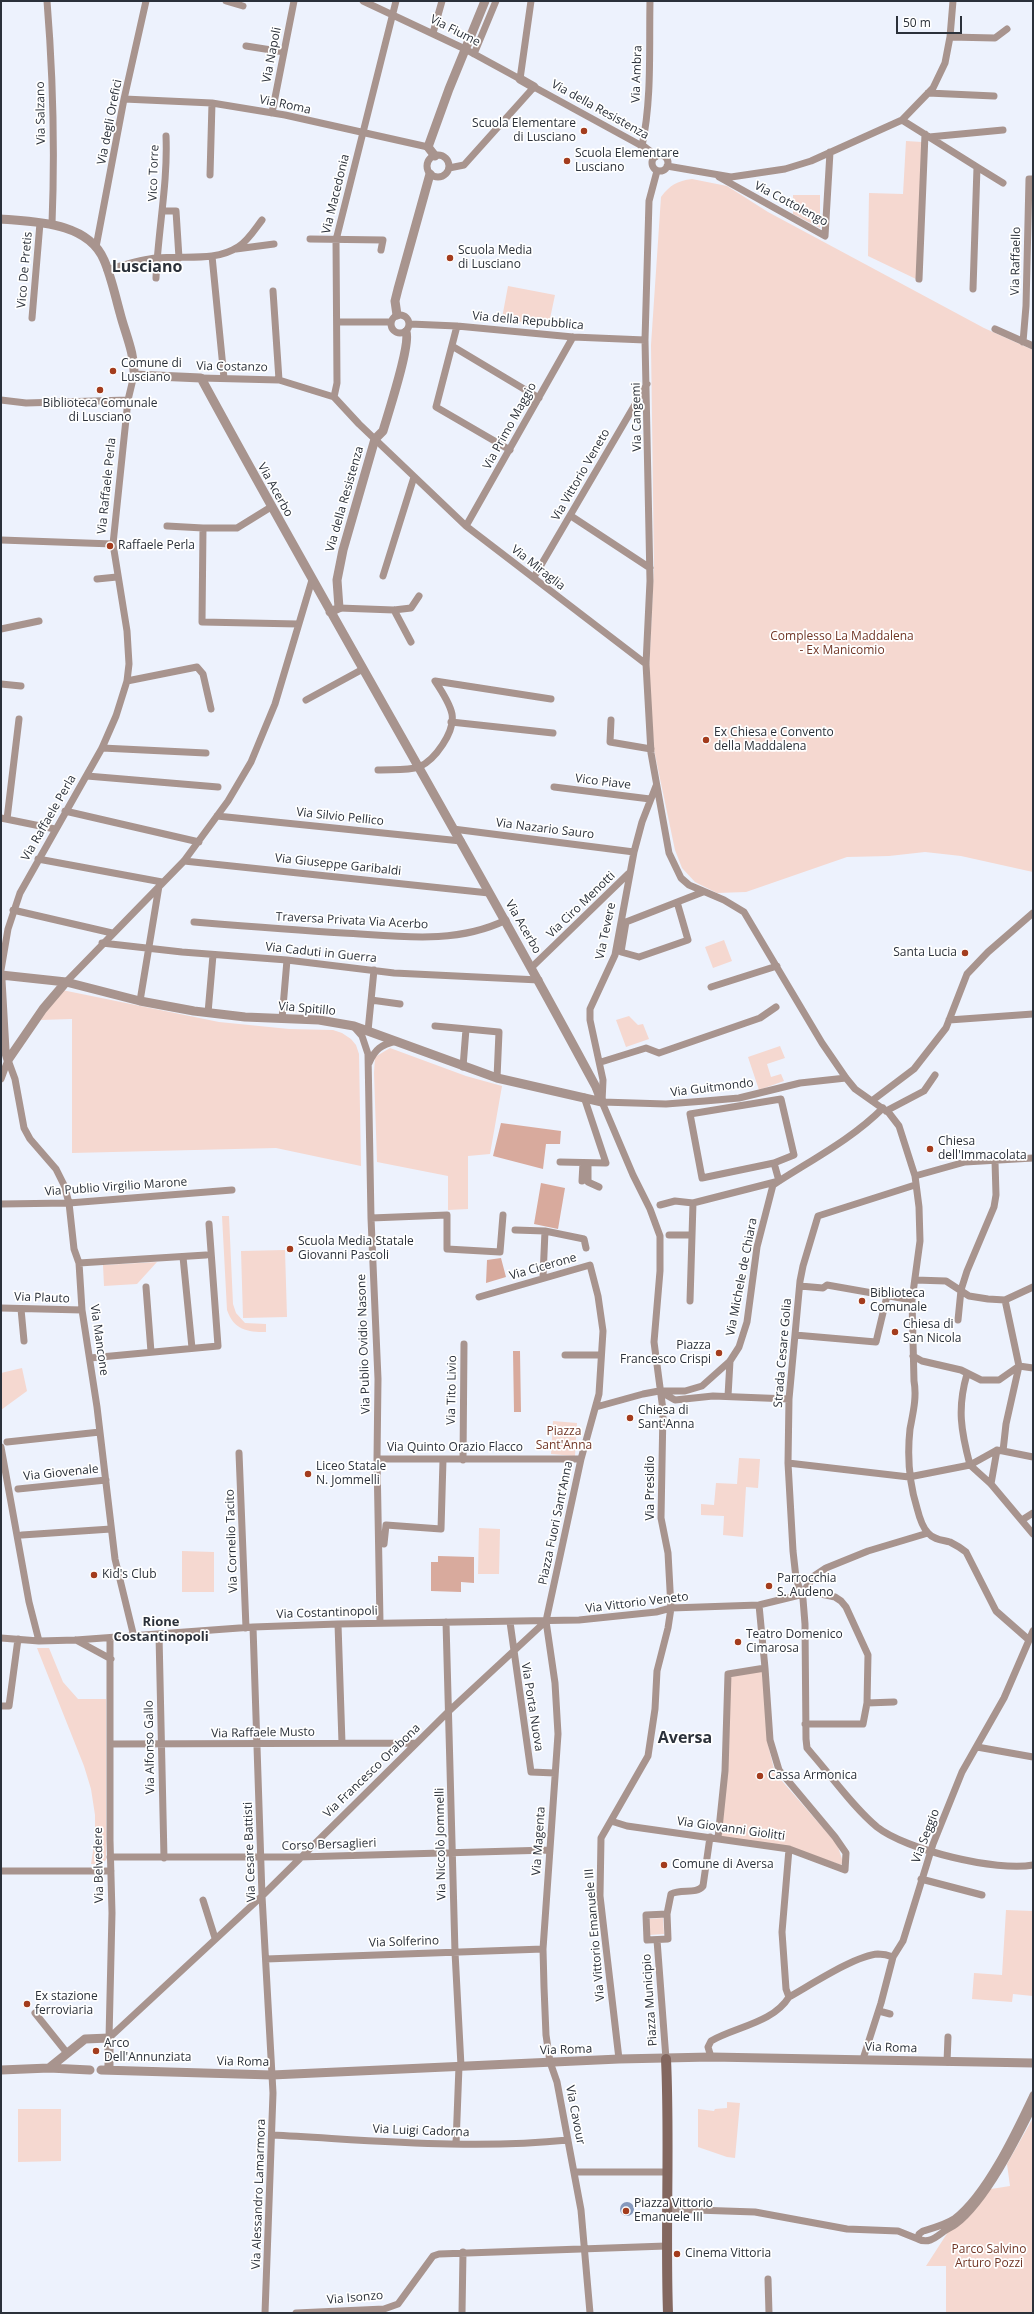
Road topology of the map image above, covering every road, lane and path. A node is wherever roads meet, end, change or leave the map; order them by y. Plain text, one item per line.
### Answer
1 (47, 1) edge
2 (146, 1) edge
3 (226, 1) edge
4 (294, 1) edge
5 (363, 1) edge
6 (396, 1) edge
7 (442, 1) edge
8 (486, 1) edge
9 (496, 1) edge
10 (531, 1) edge
11 (650, 1) edge
12 (952, 1) edge
13 (243, 6) dead end
14 (393, 14) junction
15 (1006, 28) dead end
16 (433, 33) junction
17 (950, 37) junction
18 (246, 46) dead end
19 (465, 49) junction
20 (284, 52) junction
21 (474, 54) junction
22 (520, 79) junction
23 (534, 87) junction
24 (928, 93) junction
25 (994, 96) dead end
26 (124, 99) junction
27 (212, 103) junction
28 (272, 113) junction
29 (902, 120) junction
30 (1004, 130) dead end
31 (363, 134) junction
32 (927, 135) junction
33 (166, 136) dead end
34 (642, 146) junction
35 (428, 147) junction
36 (830, 152) junction
37 (435, 156) junction
38 (655, 156) junction
39 (667, 166) junction
40 (977, 167) junction
41 (449, 168) junction
42 (657, 170) junction
43 (210, 174) dead end
44 (430, 174) junction
45 (715, 174) junction
46 (1031, 179) edge
47 (1004, 183) dead end
48 (163, 211) junction
49 (1, 219) edge
50 (262, 220) dead end
51 (40, 223) junction
52 (52, 224) junction
53 (310, 239) dead end
54 (336, 240) junction
55 (274, 244) dead end
56 (96, 247) junction
57 (234, 249) junction
58 (381, 250) dead end
59 (212, 256) junction
60 (157, 258) junction
61 (179, 258) junction
62 (107, 270) junction
63 (156, 278) dead end
64 (919, 279) dead end
65 (973, 289) dead end
66 (273, 291) dead end
67 (32, 318) dead end
68 (394, 318) junction
69 (337, 322) junction
70 (457, 326) junction
71 (408, 328) junction
72 (995, 329) dead end
73 (573, 337) junction
74 (645, 340) junction
75 (1023, 342) junction
76 (452, 346) junction
77 (1033, 346) edge
78 (134, 375) junction
79 (201, 378) junction
80 (224, 378) junction
81 (279, 380) junction
82 (647, 384) junction
83 (334, 397) junction
84 (539, 398) junction
85 (1, 400) edge
86 (128, 400) junction
87 (375, 439) junction
88 (510, 450) junction
89 (414, 477) junction
90 (271, 507) junction
91 (571, 516) junction
92 (167, 526) dead end
93 (466, 526) junction
94 (204, 528) junction
95 (1, 540) edge
96 (113, 544) junction
97 (650, 568) junction
98 (383, 576) dead end
99 (117, 577) junction
100 (534, 577) junction
101 (97, 579) dead end
102 (312, 580) junction
103 (419, 596) dead end
104 (339, 608) junction
105 (394, 610) junction
106 (330, 612) junction
107 (39, 622) dead end
108 (298, 624) junction
109 (1, 629) edge
110 (411, 642) dead end
111 (646, 664) junction
112 (363, 670) junction
113 (127, 681) junction
114 (1, 684) edge
115 (21, 686) dead end
116 (551, 699) dead end
117 (306, 700) dead end
118 (211, 709) dead end
119 (20, 719) dead end
120 (611, 720) dead end
121 (451, 722) junction
122 (553, 733) dead end
123 (102, 748) junction
124 (651, 749) junction
125 (206, 753) dead end
126 (418, 767) junction
127 (378, 770) dead end
128 (87, 776) junction
129 (656, 786) junction
130 (218, 787) dead end
131 (554, 787) dead end
132 (650, 799) junction
133 (65, 811) junction
134 (217, 816) junction
135 (4, 818) edge
136 (55, 828) junction
137 (453, 829) junction
138 (461, 841) junction
139 (199, 842) junction
140 (634, 852) junction
141 (38, 859) junction
142 (184, 861) junction
143 (628, 874) junction
144 (161, 884) junction
145 (704, 892) junction
146 (489, 893) junction
147 (677, 902) junction
148 (13, 910) junction
149 (1031, 916) edge
150 (506, 920) junction
151 (194, 922) dead end
152 (112, 933) junction
153 (102, 943) junction
154 (149, 949) junction
155 (213, 955) junction
156 (286, 960) junction
157 (777, 966) junction
158 (532, 967) junction
159 (1, 970) edge
160 (374, 970) junction
161 (1, 975) edge
162 (1, 980) edge
163 (539, 980) junction
164 (66, 982) junction
165 (711, 987) dead end
166 (371, 1000) junction
167 (140, 1002) junction
168 (400, 1004) dead end
169 (776, 1007) dead end
170 (208, 1013) junction
171 (1033, 1014) edge
172 (282, 1018) junction
173 (949, 1020) junction
174 (354, 1026) junction
175 (435, 1026) dead end
176 (466, 1029) junction
177 (368, 1031) junction
178 (397, 1040) junction
179 (8, 1060) junction
180 (600, 1062) junction
181 (368, 1065) junction
182 (464, 1067) junction
183 (935, 1076) dead end
184 (497, 1078) junction
185 (846, 1078) junction
186 (1, 1079) edge
187 (584, 1097) junction
188 (873, 1100) junction
189 (602, 1102) junction
190 (884, 1109) junction
191 (1033, 1158) edge
192 (995, 1161) junction
193 (560, 1162) dead end
194 (586, 1163) junction
195 (774, 1163) junction
196 (914, 1176) junction
197 (582, 1181) dead end
198 (779, 1181) junction
199 (915, 1185) junction
200 (599, 1187) dead end
201 (232, 1190) dead end
202 (692, 1202) junction
203 (69, 1203) junction
204 (1, 1204) edge
205 (660, 1205) dead end
206 (503, 1215) dead end
207 (371, 1218) junction
208 (209, 1224) dead end
209 (514, 1230) dead end
210 (544, 1231) junction
211 (692, 1235) junction
212 (669, 1236) dead end
213 (586, 1248) dead end
214 (206, 1255) dead end
215 (183, 1256) junction
216 (79, 1264) junction
217 (544, 1277) junction
218 (915, 1280) junction
219 (800, 1286) junction
220 (146, 1287) dead end
221 (1033, 1287) edge
222 (962, 1290) junction
223 (887, 1296) junction
224 (479, 1297) dead end
225 (690, 1300) dead end
226 (912, 1300) junction
227 (1005, 1300) junction
228 (1, 1308) edge
229 (21, 1309) junction
230 (82, 1310) junction
231 (958, 1320) dead end
232 (795, 1335) junction
233 (24, 1341) dead end
234 (464, 1344) dead end
235 (192, 1348) junction
236 (151, 1352) junction
237 (601, 1354) junction
238 (565, 1355) dead end
239 (913, 1356) junction
240 (90, 1358) junction
241 (730, 1361) junction
242 (1019, 1366) junction
243 (1033, 1368) edge
244 (968, 1374) junction
245 (659, 1391) junction
246 (728, 1396) junction
247 (789, 1399) junction
248 (596, 1408) junction
249 (100, 1432) junction
250 (4, 1444) edge
251 (1000, 1451) junction
252 (239, 1453) dead end
253 (1033, 1457) edge
254 (377, 1459) junction
255 (581, 1459) junction
256 (443, 1460) junction
257 (463, 1460) junction
258 (788, 1464) junction
259 (970, 1465) junction
260 (909, 1477) junction
261 (106, 1480) junction
262 (991, 1484) junction
263 (18, 1489) dead end
264 (1033, 1513) edge
265 (1022, 1520) junction
266 (111, 1529) junction
267 (928, 1533) junction
268 (1033, 1534) edge
269 (22, 1535) dead end
270 (384, 1544) dead end
271 (802, 1594) junction
272 (759, 1605) junction
273 (671, 1608) junction
274 (546, 1621) junction
275 (380, 1622) junction
276 (446, 1622) junction
277 (510, 1622) junction
278 (338, 1624) junction
279 (254, 1627) junction
280 (246, 1628) junction
281 (1033, 1631) edge
282 (159, 1635) junction
283 (134, 1637) junction
284 (1, 1638) edge
285 (110, 1638) junction
286 (18, 1640) junction
287 (76, 1640) junction
288 (39, 1641) junction
289 (1030, 1642) edge
290 (513, 1651) junction
291 (111, 1659) junction
292 (765, 1668) junction
293 (894, 1702) dead end
294 (867, 1703) junction
295 (2, 1706) edge
296 (449, 1711) junction
297 (805, 1724) junction
298 (342, 1743) junction
299 (416, 1743) junction
300 (111, 1744) junction
301 (256, 1744) junction
302 (161, 1745) junction
303 (976, 1747) junction
304 (1033, 1757) edge
305 (555, 1772) junction
306 (611, 1821) junction
307 (714, 1837) junction
308 (790, 1849) junction
309 (549, 1850) junction
310 (930, 1851) junction
311 (452, 1853) junction
312 (110, 1857) junction
313 (299, 1857) junction
314 (164, 1858) junction
315 (262, 1858) junction
316 (1033, 1864) edge
317 (1, 1871) edge
318 (111, 1872) junction
319 (921, 1879) junction
320 (982, 1895) dead end
321 (262, 1896) junction
322 (203, 1900) dead end
323 (667, 1914) junction
324 (215, 1938) junction
325 (657, 1940) junction
326 (543, 1948) junction
327 (455, 1952) junction
328 (893, 1957) junction
329 (266, 1959) junction
330 (789, 1997) junction
331 (879, 2011) junction
332 (35, 2014) dead end
333 (890, 2014) dead end
334 (948, 2037) dead end
335 (109, 2038) junction
336 (67, 2053) junction
337 (711, 2058) junction
338 (618, 2059) junction
339 (666, 2059) junction
340 (863, 2059) junction
341 (550, 2062) junction
342 (947, 2062) junction
343 (1033, 2063) edge
344 (460, 2066) junction
345 (49, 2068) junction
346 (1, 2070) edge
347 (90, 2070) dead end
348 (105, 2070) joint
349 (272, 2075) junction
350 (1033, 2095) edge
351 (1033, 2107) edge
352 (272, 2135) junction
353 (568, 2140) junction
354 (456, 2144) junction
355 (574, 2172) junction
356 (668, 2172) junction
357 (666, 2209) junction
358 (943, 2228) junction
359 (918, 2239) junction
360 (666, 2246) junction
361 (584, 2248) junction
362 (463, 2252) junction
363 (768, 2279) dead end
364 (265, 2313) edge
365 (296, 2313) edge
366 (462, 2313) edge
367 (590, 2313) edge
368 (668, 2313) edge
369 (769, 2313) edge

1 - 52 street, Via Salzano
2 - 26 street, Via degli Orefici
3 - 13 street
4 - 20 street, Via Napoli
5 - 14 street, Via Fiume
6 - 14 street, Via Macedonia
7 - 16 street
8 - 19 street
9 - 21 street
10 - 22 street
11 - 34 street, Via Ambra
12 - 17 street, Via Cottolengo
14 - 16 street, Via Fiume
14 - 31 street, Via Macedonia
15 - 17 street
16 - 19 street, Via Fiume
17 - 24 street, Via Cottolengo
18 - 20 street
19 - 21 street, Via Fiume
19 - 35 street
20 - 28 street, Via Napoli
21 - 22 street, Via Fiume
22 - 23 street, Via Fiume
23 - 34 street, Via della Resistenza
23 - 41 street, Via della Resistenza
24 - 25 street
24 - 29 street, Via Cottolengo
26 - 27 street, Via Roma
26 - 56 street, Via degli Orefici
27 - 28 street, Via Roma
27 - 43 street
28 - 31 street, Via Roma
29 - 32 street
29 - 36 street, Via Cottolengo
30 - 32 street
31 - 35 street, Via Roma
31 - 54 street, Via Macedonia
32 - 40 street
32 - 64 street
33 - 48 street, Vico Torre
34 - 38 street, Via della Resistenza
35 - 37 street
36 - 45 street, Via Cottolengo
36 - 45 street, Via Cottolengo
37 - 41 street
37 - 44 street
38 - 39 street
38 - 42 street, Via Cangemi
39 - 42 street
39 - 45 street, Via Cottolengo
40 - 47 street
40 - 65 street
41 - 44 street, Via della Resistenza
42 - 74 street, Via Cangemi
44 - 68 street
46 - 75 street, Via Raffaello
48 - 60 street, Vico Torre
48 - 61 street
49 - 51 street
50 - 57 street
51 - 52 street
51 - 67 street, Vico De Pretis
52 - 56 street
53 - 54 street
54 - 58 street
54 - 69 street, Via Macedonia
55 - 57 street
56 - 62 street
57 - 59 street
59 - 61 street
59 - 80 street
60 - 61 street
60 - 62 street
60 - 63 street, Vico Torre
62 - 78 street
66 - 81 street
68 - 69 street
68 - 71 street
68 - 71 street
69 - 83 street, Via Macedonia
70 - 71 street, Via della Repubblica
70 - 73 street, Via della Repubblica
70 - 76 street
71 - 87 street, Via della Resistenza
72 - 75 street
73 - 74 street, Via della Repubblica
73 - 84 street, Via Primo Maggio
74 - 82 street, Via Cangemi
75 - 77 street
76 - 84 street
76 - 88 street
78 - 79 street, Via Costanzo
78 - 86 street, Via Raffaele Perla
79 - 80 street, Via Costanzo
79 - 90 street, Via Acerbo
80 - 81 street, Via Costanzo
81 - 83 street, Via Costanzo
82 - 91 street, Via Vittorio Veneto
82 - 97 street, Via Cangemi
83 - 87 street, Via Miraglia
84 - 88 street, Via Primo Maggio
85 - 86 street
86 - 96 street, Via Raffaele Perla
87 - 89 street, Via Miraglia
87 - 104 street, Via della Resistenza
88 - 93 street, Via Primo Maggio
89 - 93 street, Via Miraglia
89 - 98 street
90 - 94 street
90 - 102 street, Via Acerbo
91 - 97 street
91 - 100 street, Via Vittorio Veneto
92 - 94 street
93 - 100 street, Via Miraglia
94 - 108 street
95 - 96 street
96 - 99 street, Via Raffaele Perla
97 - 111 street, Via Cangemi
99 - 101 street
99 - 113 street, Via Raffaele Perla
100 - 111 street, Via Miraglia
102 - 106 street, Via Acerbo
102 - 108 street
103 - 105 street
104 - 105 street
104 - 106 street
105 - 110 street
106 - 112 street, Via Acerbo
107 - 109 street
108 - 134 street
111 - 124 street
112 - 117 street
112 - 126 street, Via Acerbo
113 - 118 street
113 - 123 street, Via Raffaele Perla
114 - 115 street
116 - 121 street
119 - 135 street
120 - 124 street
121 - 122 street
121 - 126 street
123 - 125 street
123 - 128 street, Via Raffaele Perla
124 - 129 street
126 - 127 street
126 - 137 street, Via Acerbo
128 - 130 street
128 - 133 street, Via Raffaele Perla
129 - 132 street, Via Tevere
129 - 145 street
131 - 132 street, Vico Piave
132 - 140 street, Via Tevere
133 - 136 street, Via Raffaele Perla
133 - 139 street
134 - 138 street, Via Silvio Pellico
134 - 139 street
135 - 136 street
136 - 141 street, Via Raffaele Perla
137 - 138 street, Via Acerbo
137 - 140 street, Via Nazario Sauro
138 - 146 street, Via Acerbo
139 - 142 street
140 - 143 street, Via Tevere
141 - 144 street
141 - 148 street, Via Raffaele Perla
142 - 144 street
142 - 146 street, Via Giuseppe Garibaldi
143 - 158 street, Via Ciro Menotti
143 - 180 street, Via Tevere
144 - 152 street
144 - 154 street
145 - 147 street
145 - 157 street
146 - 150 street, Via Acerbo
147 - 147 street
148 - 152 street
148 - 159 street, Via Raffaele Perla
149 - 173 street
150 - 151 street, Traversa Privata Via Acerbo
150 - 158 street, Via Acerbo
152 - 153 street
153 - 154 street, Via Caduti in Guerra
153 - 164 street
154 - 155 street, Via Caduti in Guerra
154 - 167 street
155 - 156 street, Via Caduti in Guerra
155 - 170 street
156 - 160 street, Via Caduti in Guerra
156 - 172 street
157 - 165 street
157 - 185 street
158 - 163 street, Via Acerbo
160 - 163 street, Via Caduti in Guerra
160 - 166 street
161 - 164 street, Via Spitillo
162 - 179 street
163 - 189 street, Via Acerbo
164 - 167 street, Via Spitillo
164 - 179 street
166 - 168 street
166 - 177 street
167 - 170 street, Via Spitillo
169 - 180 street
170 - 172 street, Via Spitillo
171 - 173 street
172 - 174 street, Via Spitillo
173 - 188 street
174 - 177 street, Via Spitillo
174 - 181 street, Via Publio Ovidio Nasone
175 - 176 street
176 - 182 street
176 - 184 street
177 - 178 street, Via Spitillo
178 - 181 street
178 - 182 street, Via Spitillo
179 - 186 street
179 - 203 street, Via Mancone
180 - 189 street, Via Tevere
181 - 207 street, Via Publio Ovidio Nasone
182 - 184 street, Via Spitillo
183 - 190 street
184 - 187 street, Via Spitillo
185 - 188 street
185 - 189 street, Via Guitmondo
187 - 189 street, Via Spitillo
187 - 194 street
188 - 190 street
189 - 245 street, Via Presidio
190 - 196 street
190 - 198 street
191 - 192 street
192 - 196 street
192 - 222 street
193 - 194 street
194 - 197 street
194 - 200 street
195 - 195 street
195 - 198 street
196 - 199 street
198 - 202 street
198 - 241 street, Via Michele de Chiara
199 - 218 street
199 - 219 street, Strada Cesare Golia
201 - 203 street, Via Publio Virgilio Marone
202 - 205 street
202 - 211 street
203 - 204 street, Via Publio Virgilio Marone
203 - 216 street, Via Mancone
206 - 207 street
207 - 254 street, Via Publio Ovidio Nasone
208 - 235 street
209 - 210 street
210 - 213 street
210 - 217 street
211 - 212 street
211 - 225 street
214 - 215 street
215 - 216 street
215 - 235 street
216 - 230 street, Via Mancone
217 - 224 street, Via Cicerone
217 - 237 street, Via Cicerone
218 - 222 street
218 - 226 street
219 - 223 street
219 - 232 street, Strada Cesare Golia
220 - 236 street
221 - 227 street
222 - 227 street
222 - 231 street
223 - 226 street
223 - 232 street
226 - 239 street
227 - 242 street
228 - 229 street, Via Plauto
229 - 230 street, Via Plauto
229 - 233 street
230 - 240 street, Via Mancone
232 - 247 street, Strada Cesare Golia
234 - 257 street, Via Tito Livio
235 - 236 street
236 - 240 street
237 - 238 street
237 - 248 street, Via Cicerone
239 - 244 street
239 - 260 street
240 - 249 street, Via Mancone
241 - 245 street
241 - 246 street
242 - 243 street
242 - 244 street
242 - 251 street
244 - 259 street
245 - 246 street
245 - 248 street
245 - 273 street, Via Presidio
246 - 247 street
247 - 258 street, Strada Cesare Golia
248 - 255 street, Piazza Fuori Sant'Anna
249 - 250 street
249 - 261 street, Via Mancone
250 - 288 street
251 - 253 street
251 - 259 street
251 - 262 street
252 - 280 street, Via Cornelio Tacito
254 - 256 street, Via Quinto Orazio Flacco
254 - 275 street, Via Publio Ovidio Nasone
255 - 257 street, Via Quinto Orazio Flacco
255 - 274 street, Piazza Fuori Sant'Anna
256 - 257 street, Via Quinto Orazio Flacco
256 - 270 street
258 - 260 street
258 - 271 street, Strada Cesare Golia
259 - 260 street
259 - 262 street
260 - 267 street
261 - 263 street, Via Giovenale
261 - 266 street, Via Mancone
262 - 265 street
264 - 265 street
265 - 268 street
266 - 269 street
266 - 283 street, Via Mancone
267 - 271 street
267 - 289 street
271 - 272 street, Via Vittorio Veneto
271 - 294 street, Via Vittorio Veneto
271 - 297 street, Strada Cesare Golia
272 - 273 street, Via Vittorio Veneto
272 - 292 street
273 - 274 street, Via Vittorio Veneto
273 - 306 street, Via Vittorio Emanuele III
274 - 277 street, Via Costantinopoli
274 - 290 street, Via Francesco Orabona
274 - 305 street, Via Magenta
275 - 276 street, Via Costantinopoli
275 - 278 street, Via Costantinopoli
276 - 277 street, Via Costantinopoli
276 - 296 street, Via Niccolò Jommelli
277 - 290 street, Via Porta Nuova
278 - 279 street, Via Costantinopoli
278 - 298 street
279 - 280 street, Via Costantinopoli
279 - 301 street, Via Cesare Battisti
280 - 282 street, Via Costantinopoli
281 - 289 street, Via Seggio
282 - 283 street, Via Costantinopoli
282 - 302 street, Via Alfonso Gallo
283 - 285 street, Via Costantinopoli
284 - 286 street
285 - 287 street
285 - 291 street, Via Belvedere
286 - 288 street
286 - 295 street
287 - 288 street
287 - 291 street
289 - 303 street, Via Seggio
290 - 296 street, Via Francesco Orabona
290 - 305 street, Via Porta Nuova
291 - 300 street, Via Belvedere
292 - 307 street
292 - 308 street, Via Giovanni Giolitti
293 - 294 street
294 - 297 street, Via Vittorio Veneto
296 - 299 street, Via Francesco Orabona
296 - 311 street, Via Niccolò Jommelli
297 - 310 street, Strada Cesare Golia
298 - 299 street, Via Raffaele Musto
298 - 301 street, Via Raffaele Musto
299 - 313 street, Via Francesco Orabona
300 - 302 street, Via Raffaele Musto
300 - 312 street, Via Belvedere
301 - 302 street, Via Raffaele Musto
301 - 315 street, Via Cesare Battisti
302 - 314 street, Via Alfonso Gallo
303 - 304 street
303 - 310 street, Via Seggio
305 - 309 street, Via Magenta
306 - 307 street, Via Giovanni Giolitti
306 - 338 street, Via Vittorio Emanuele III
307 - 308 street, Via Giovanni Giolitti
307 - 323 street, Piazza Municipio
308 - 330 street
309 - 311 street, Corso Bersaglieri
309 - 326 street, Via Magenta
310 - 316 street, Strada Cesare Golia
310 - 319 street, Via Seggio
311 - 313 street, Corso Bersaglieri
311 - 327 street, Via Niccolò Jommelli
312 - 314 street, Corso Bersaglieri
312 - 318 street, Via Belvedere
313 - 315 street, Corso Bersaglieri
313 - 321 street, Via Francesco Orabona
314 - 315 street, Corso Bersaglieri
315 - 321 street, Via Cesare Battisti
317 - 318 street
318 - 335 street, Via Belvedere
319 - 320 street
319 - 328 street, Via Seggio
321 - 324 street, Via Francesco Orabona
321 - 329 street, Via Cesare Battisti
322 - 324 street
323 - 325 street, Piazza Municipio
323 - 325 street, Piazza Municipio
324 - 335 street, Via Francesco Orabona
325 - 339 street, Piazza Municipio
326 - 327 street, Via Solferino
326 - 341 street, Via Magenta
327 - 329 street, Via Solferino
327 - 344 street, Via Niccolò Jommelli
328 - 330 street
328 - 331 street, Via Seggio
329 - 349 street, Via Cesare Battisti
330 - 337 street
331 - 333 street
331 - 340 street, Via Seggio
332 - 336 street
334 - 342 street
335 - 336 street
335 - 348 street, Via Belvedere
336 - 345 street
337 - 339 street, Via Roma
337 - 340 street, Via Roma
338 - 339 street, Via Roma
338 - 341 street, Via Roma
339 - 356 main road
340 - 342 street, Via Roma
341 - 344 street, Via Roma
341 - 353 street, Via Cavour
342 - 343 street, Via Roma
344 - 349 street, Via Roma
344 - 354 street, Via Niccolò Jommelli
345 - 346 street
345 - 347 street
348 - 349 street, Via Roma
349 - 352 street, Via Alessandro Lamarmora
350 - 358 street
351 - 358 street
352 - 354 street, Via Luigi Cadorna
352 - 364 street, Via Alessandro Lamarmora
353 - 354 street, Via Luigi Cadorna
353 - 355 street, Via Cavour
355 - 356 street
355 - 361 street
356 - 357 main road
357 - 359 street
357 - 360 main road
358 - 359 street
358 - 359 street
360 - 361 street
360 - 368 main road
361 - 362 street, Via Isonzo
361 - 367 street
362 - 365 street, Via Isonzo
362 - 366 street
363 - 369 street

